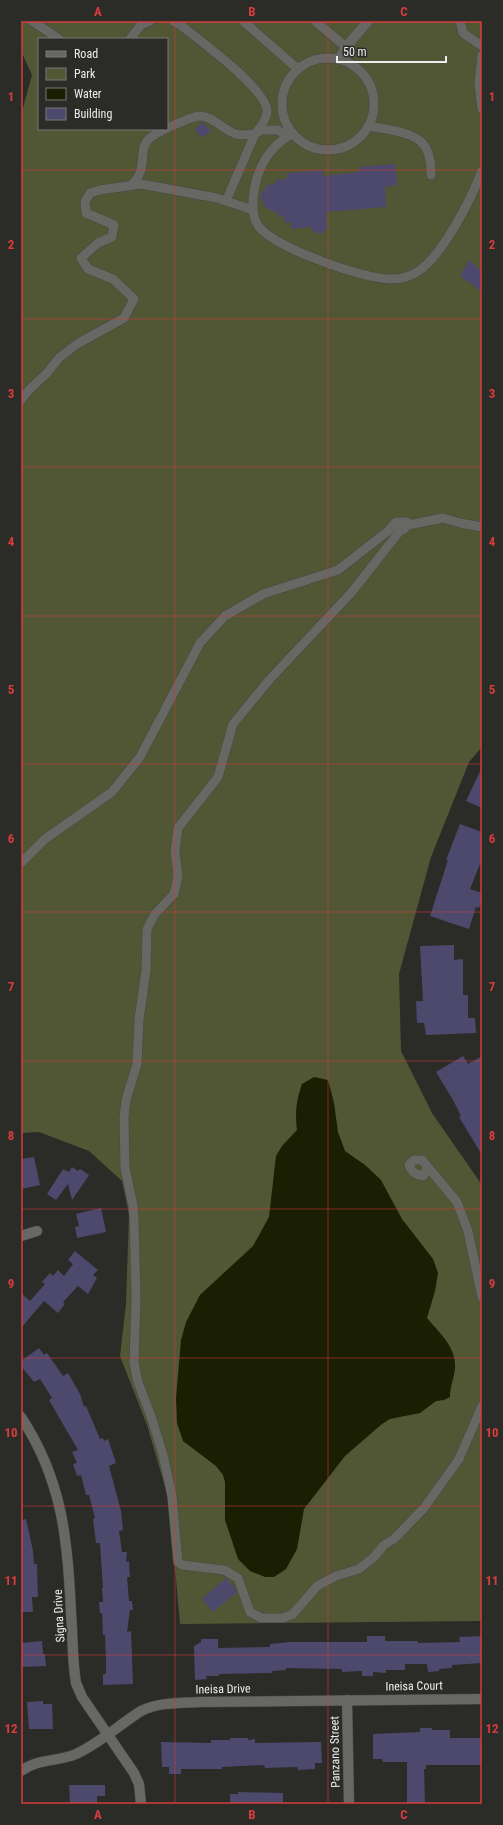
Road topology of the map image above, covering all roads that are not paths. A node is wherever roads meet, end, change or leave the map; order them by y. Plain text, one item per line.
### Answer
1 (32, 21) edge
2 (150, 21) edge
3 (173, 21) edge
4 (243, 21) edge
5 (315, 21) edge
6 (368, 21) edge
7 (460, 21) edge
8 (58, 38) edge
9 (131, 38) edge
10 (482, 46) edge
11 (346, 47) junction
12 (482, 55) edge
13 (339, 59) junction
14 (298, 69) junction
15 (482, 109) edge
16 (369, 126) junction
17 (168, 129) edge
18 (166, 130) edge
19 (255, 134) junction
20 (290, 135) junction
21 (482, 171) edge
22 (431, 175) dead end
23 (130, 186) junction
24 (226, 201) junction
25 (253, 210) junction
26 (21, 400) edge
27 (482, 526) edge
28 (351, 593) junction
29 (21, 863) edge
30 (428, 1168) dead end
31 (37, 1231) dead end
32 (21, 1236) edge
33 (482, 1296) edge
34 (482, 1406) edge
35 (21, 1417) edge
36 (482, 1698) edge
37 (347, 1700) junction
38 (107, 1734) junction
39 (21, 1771) edge
40 (141, 1804) edge
41 (349, 1804) edge

1 - 8 lane
2 - 9 lane
3 - 19 lane
4 - 14 lane
5 - 11 lane
6 - 11 street
7 - 10 lane
11 - 13 street
12 - 15 lane
13 - 14 lane
13 - 16 lane
14 - 20 lane
16 - 20 lane
16 - 22 lane
17 - 19 lane
18 - 23 lane
19 - 20 lane
19 - 24 lane
20 - 25 lane
21 - 25 lane
23 - 24 lane
23 - 26 lane
24 - 25 lane
27 - 28 lane
28 - 29 lane
28 - 34 lane
30 - 33 lane
31 - 32 street
35 - 38 street, Signa Drive
36 - 37 street, Ineisa Court
37 - 38 street, Ineisa Drive
37 - 41 street, Panzano Street
38 - 39 street, Ineisa Drive
38 - 40 street, Signa Drive

